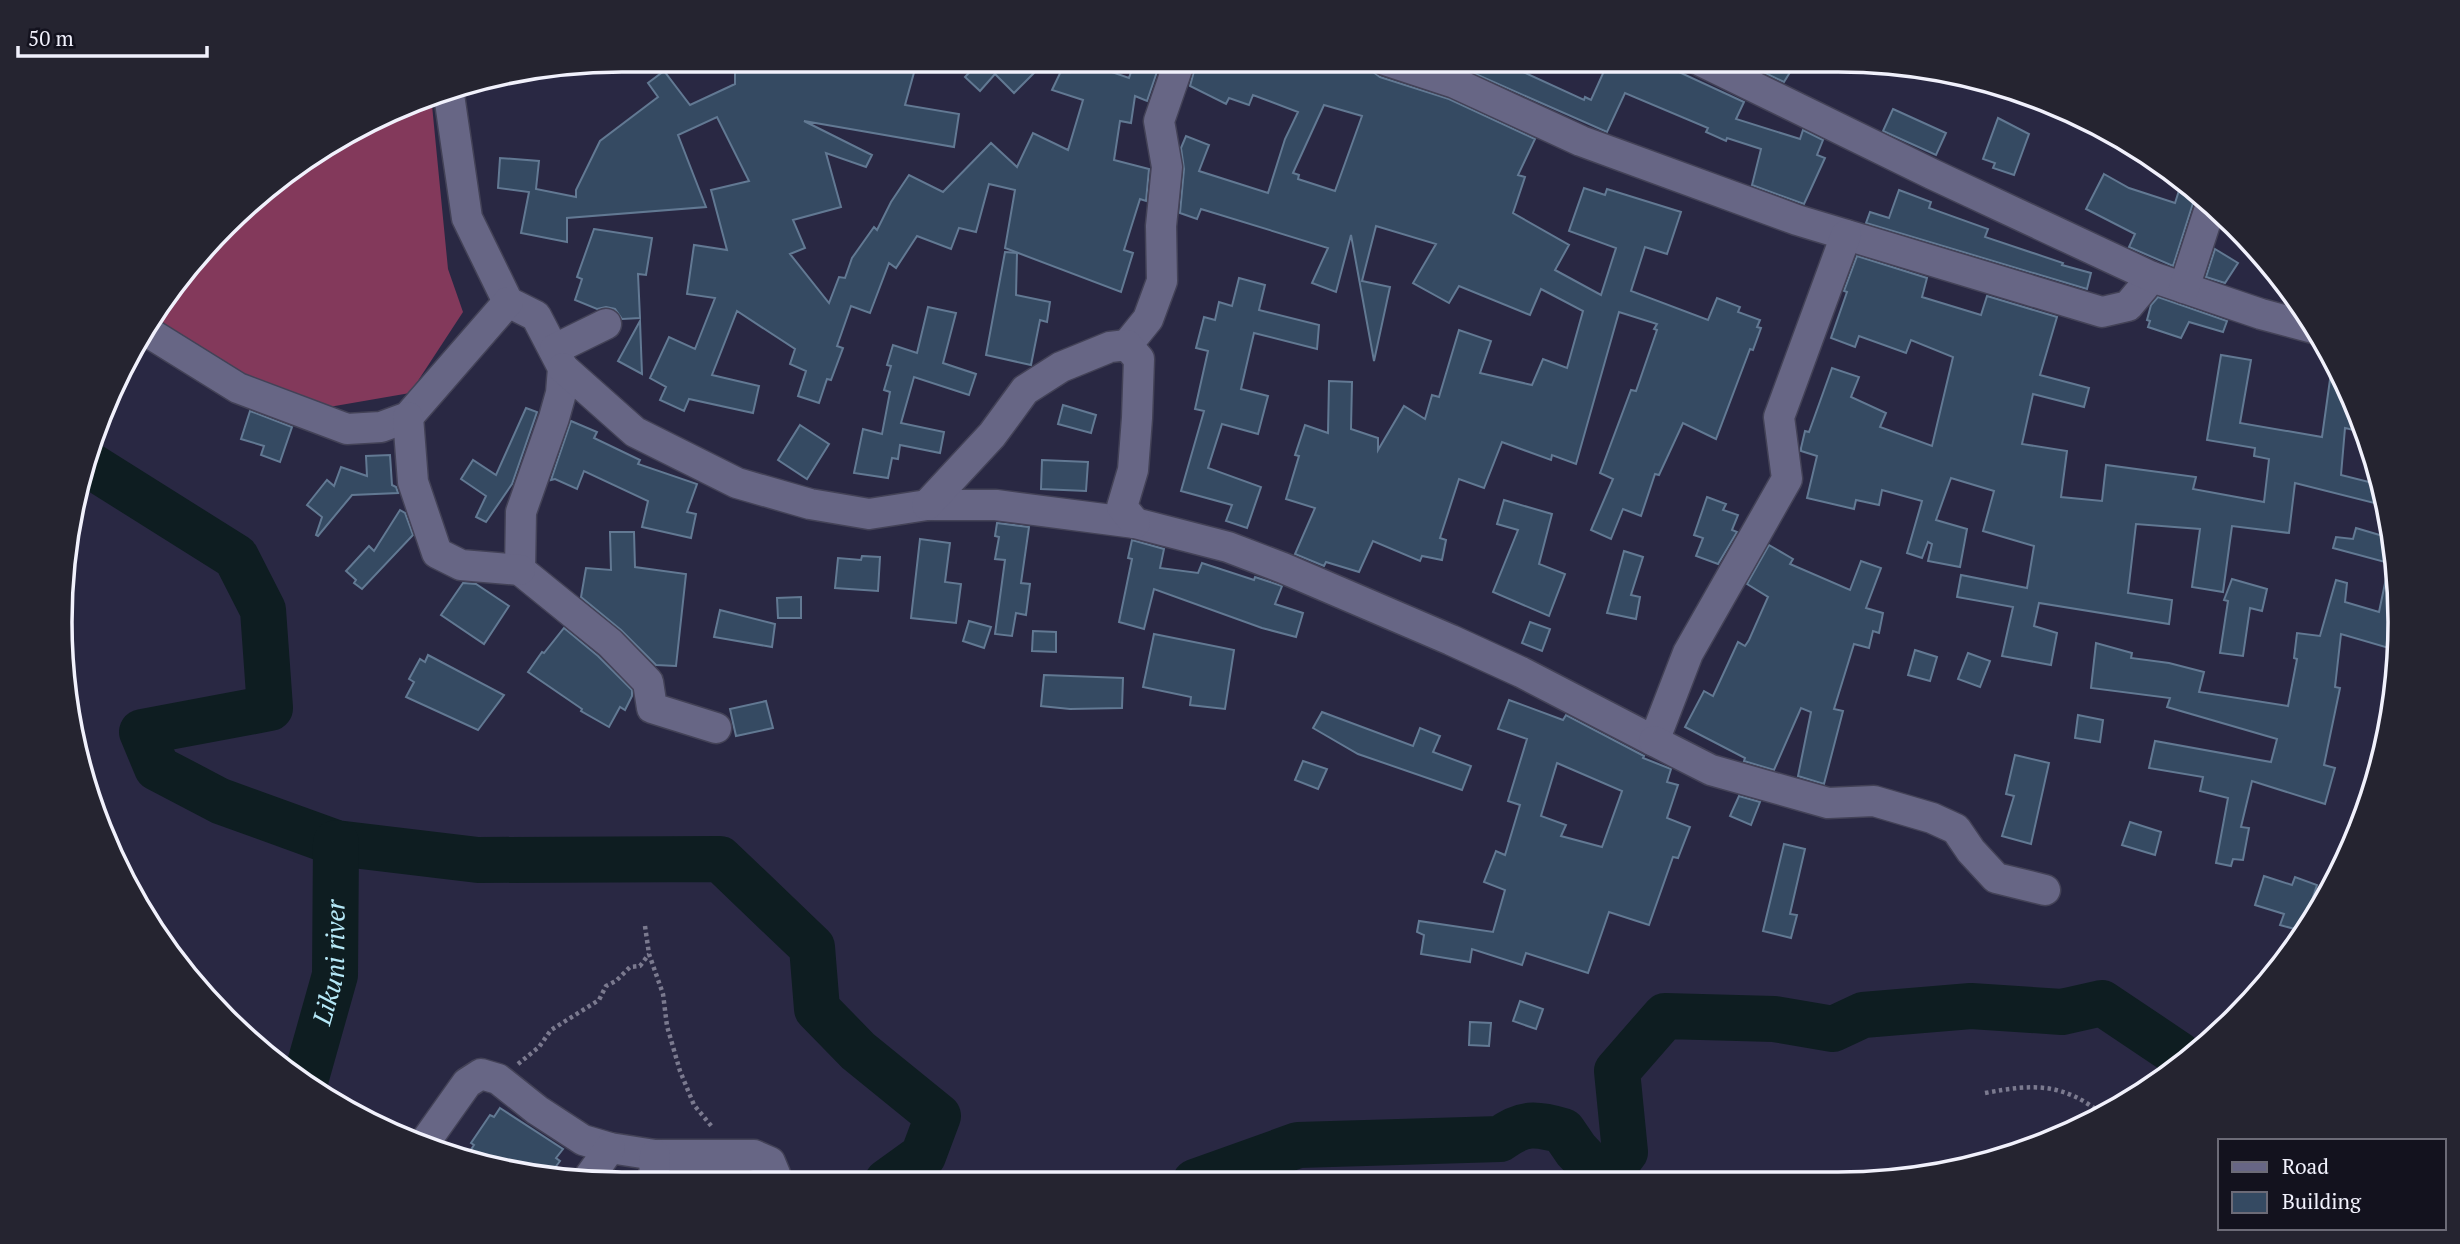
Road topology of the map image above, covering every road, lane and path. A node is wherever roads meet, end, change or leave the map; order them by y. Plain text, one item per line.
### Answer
1 (1176, 72) edge
2 (1422, 72) edge
3 (1724, 72) edge
4 (450, 100) edge
5 (2208, 215) edge
6 (1846, 235) junction
7 (2152, 277) junction
8 (2184, 288) junction
9 (508, 302) junction
10 (606, 324) dead end
11 (2301, 325) edge
12 (152, 335) edge
13 (1127, 345) junction
14 (559, 359) junction
15 (408, 417) junction
16 (927, 505) junction
17 (1135, 523) junction
18 (520, 570) junction
19 (716, 728) dead end
20 (1654, 741) junction
21 (2045, 890) dead end
22 (645, 926) dead end
23 (649, 954) junction
24 (498, 1079) junction
25 (1985, 1093) dead end
26 (2094, 1109) edge
27 (429, 1137) edge
28 (610, 1148) junction
29 (731, 1155) junction
30 (654, 1169) edge
31 (594, 1171) edge
32 (774, 1172) edge

1 - 13 street
2 - 6 street
3 - 7 street
4 - 9 street
5 - 8 street
6 - 7 street
6 - 20 street
7 - 8 street
8 - 11 street
9 - 14 street
9 - 15 street
10 - 14 street
12 - 15 street
13 - 16 street
13 - 17 street
14 - 16 street
14 - 18 street
15 - 18 street
16 - 17 street
17 - 20 street
18 - 19 street
20 - 21 street
22 - 23 path
23 - 24 path
23 - 29 path
24 - 27 street
24 - 28 street
25 - 26 path
28 - 30 street
28 - 31 street
29 - 30 street
29 - 32 street

